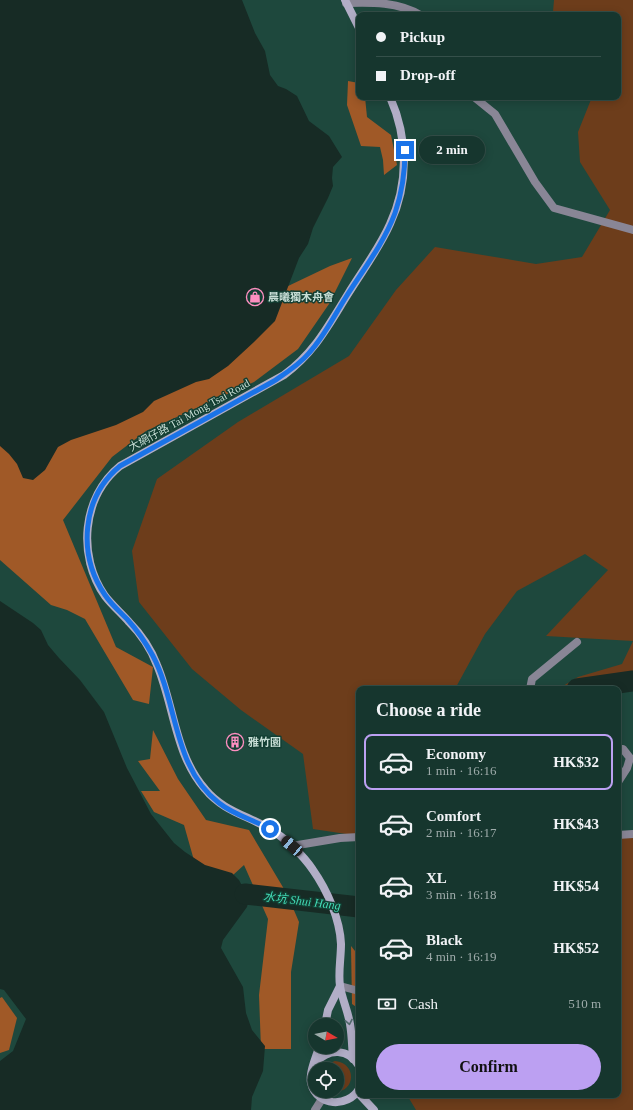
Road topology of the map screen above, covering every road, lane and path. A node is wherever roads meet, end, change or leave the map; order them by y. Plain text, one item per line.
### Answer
1 (345, 2) edge
2 (415, 12) edge
3 (356, 22) edge
4 (391, 100) edge
5 (478, 100) edge
6 (633, 230) edge
7 (577, 642) dead end
8 (531, 686) edge
9 (621, 749) edge
10 (621, 777) edge
11 (621, 834) edge
12 (633, 834) edge
13 (356, 837) edge
14 (292, 846) junction
15 (340, 986) junction
16 (356, 990) edge
17 (326, 1018) edge
18 (353, 1059) junction
19 (316, 1062) edge
20 (356, 1062) edge
21 (356, 1094) edge
22 (364, 1098) edge
23 (322, 1099) joint
24 (315, 1110) edge
25 (374, 1110) edge

1 - 2 street
1 - 3 main road
4 - 14 main road, 大網仔路 Tai Mong Tsai Road
5 - 6 street
7 - 8 street
9 - 10 street
11 - 12 street
13 - 14 street
14 - 15 main road, 大網仔路 Tai Mong Tsai Road
15 - 16 street
15 - 17 main road, 大網仔路 Tai Mong Tsai Road
15 -> 18 main road, 大網仔路 Tai Mong Tsai Road
18 - 19 main road
18 - 20 main road
21 - 23 main road
22 - 25 main road
23 - 24 street

